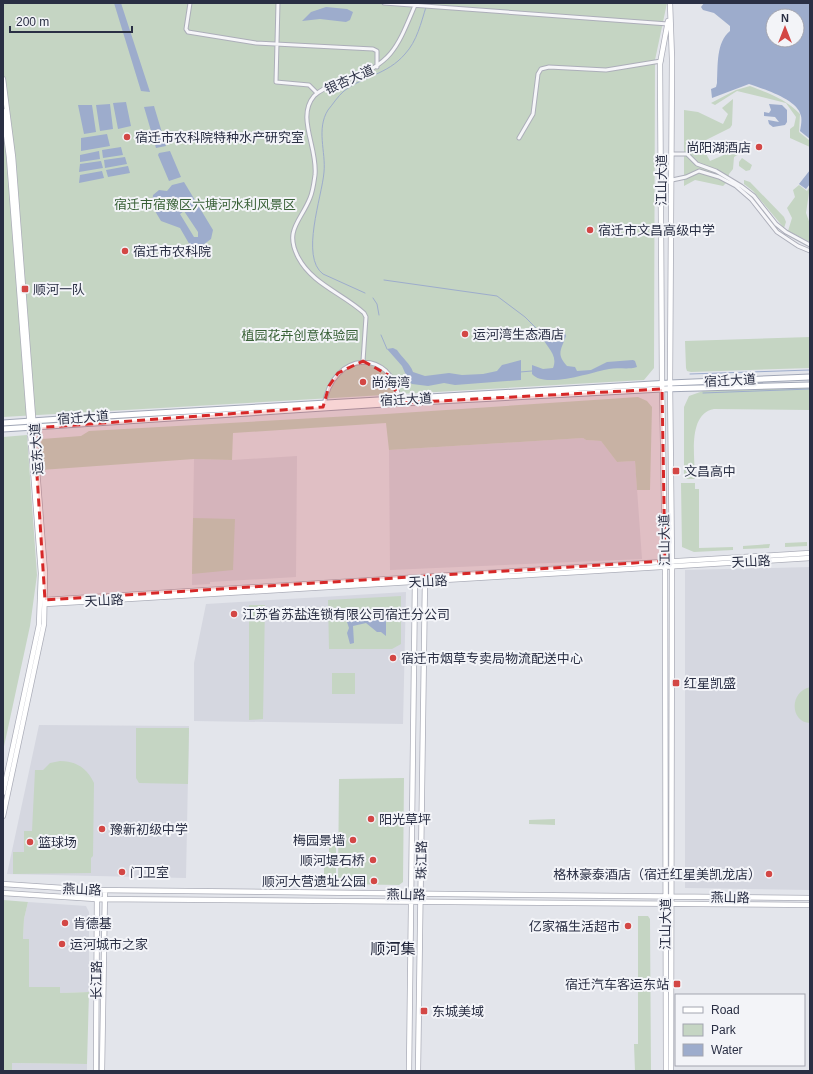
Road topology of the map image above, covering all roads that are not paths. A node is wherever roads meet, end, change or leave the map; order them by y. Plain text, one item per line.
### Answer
1 (190, 3) edge
2 (278, 3) edge
3 (384, 3) edge
4 (670, 3) edge
5 (415, 5) edge
6 (670, 9) junction
7 (668, 24) junction
8 (276, 43) junction
9 (661, 61) junction
10 (377, 67) junction
11 (3, 79) edge
12 (318, 94) junction
13 (3, 111) edge
14 (519, 138) dead end
15 (672, 154) junction
16 (672, 180) junction
17 (810, 245) edge
18 (810, 251) edge
19 (363, 361) junction
20 (810, 377) edge
21 (670, 383) junction
22 (810, 385) edge
23 (662, 386) junction
24 (670, 389) junction
25 (399, 401) junction
26 (324, 405) junction
27 (32, 421) junction
28 (3, 423) edge
29 (32, 428) junction
30 (3, 429) edge
31 (810, 553) edge
32 (810, 558) edge
33 (665, 563) junction
34 (672, 563) junction
35 (425, 579) junction
36 (415, 580) junction
37 (45, 602) junction
38 (3, 793) edge
39 (3, 816) edge
40 (3, 884) edge
41 (97, 890) junction
42 (105, 890) junction
43 (3, 893) edge
44 (411, 894) junction
45 (421, 894) junction
46 (665, 896) junction
47 (672, 896) junction
48 (105, 898) junction
49 (810, 898) edge
50 (96, 899) junction
51 (411, 902) junction
52 (421, 902) junction
53 (665, 903) junction
54 (672, 903) junction
55 (810, 905) edge
56 (96, 1071) edge
57 (102, 1071) edge
58 (409, 1071) edge
59 (418, 1071) edge
60 (666, 1071) edge
61 (671, 1071) edge

1 - 8 street
2 - 8 street
3 - 5 street
4 - 6 street, 江山大道
5 - 7 street
5 - 10 street, 银杏大道
6 - 7 street, 江山大道
6 - 15 street, 江山大道
7 - 9 street, 江山大道
8 - 10 street
8 - 12 street
9 - 14 street
9 - 23 street, 江山大道
10 - 12 street, 银杏大道
11 - 27 street, 运东大道
12 - 19 street, 银杏大道
13 - 27 street, 运东大道
15 - 16 street, 江山大道
15 - 17 street
16 - 18 street
16 - 21 street, 江山大道
19 - 25 street
19 - 26 street
20 - 21 main road, 宿迁大道
21 - 23 main road, 宿迁大道
21 - 24 street, 江山大道
22 - 24 main road, 宿迁大道
23 - 24 main road, 宿迁大道
23 - 25 main road, 宿迁大道
23 - 33 street, 江山大道
24 - 34 street, 江山大道
25 - 26 main road, 宿迁大道
26 - 27 main road, 宿迁大道
26 - 29 main road, 宿迁大道
27 - 28 main road, 宿迁大道
27 - 29 street, 运东大道
29 - 30 main road, 宿迁大道
29 - 37 street, 运东大道
29 - 38 street, 运东大道
31 - 34 street, 天山路
32 - 34 street, 天山路
33 - 34 street, 天山路
33 - 35 street, 天山路
33 - 46 street, 江山大道
34 - 47 street, 江山大道
35 - 36 street, 天山路
35 - 45 street, 珠江路
36 - 37 street, 天山路
36 - 44 street, 珠江路
37 - 39 street, 运东大道
40 - 41 street, 燕山路
41 - 42 street, 燕山路
41 - 50 street, 长江路
42 - 44 street, 燕山路
42 - 48 street, 长江路
43 - 50 street, 燕山路
44 - 45 street, 燕山路
44 - 51 street, 珠江路
45 - 46 street, 燕山路
45 - 52 street, 珠江路
46 - 47 street, 燕山路
46 - 53 street, 江山大道
47 - 49 street, 燕山路
47 - 54 street, 江山大道
48 - 50 street, 燕山路
48 - 51 street, 燕山路
48 - 57 street, 长江路
50 - 56 street, 长江路
51 - 52 street, 燕山路
51 - 58 street, 珠江路
52 - 53 street, 燕山路
52 - 59 street, 珠江路
53 - 54 street, 燕山路
53 - 60 street, 江山大道
54 - 55 street, 燕山路
54 - 61 street, 江山大道

